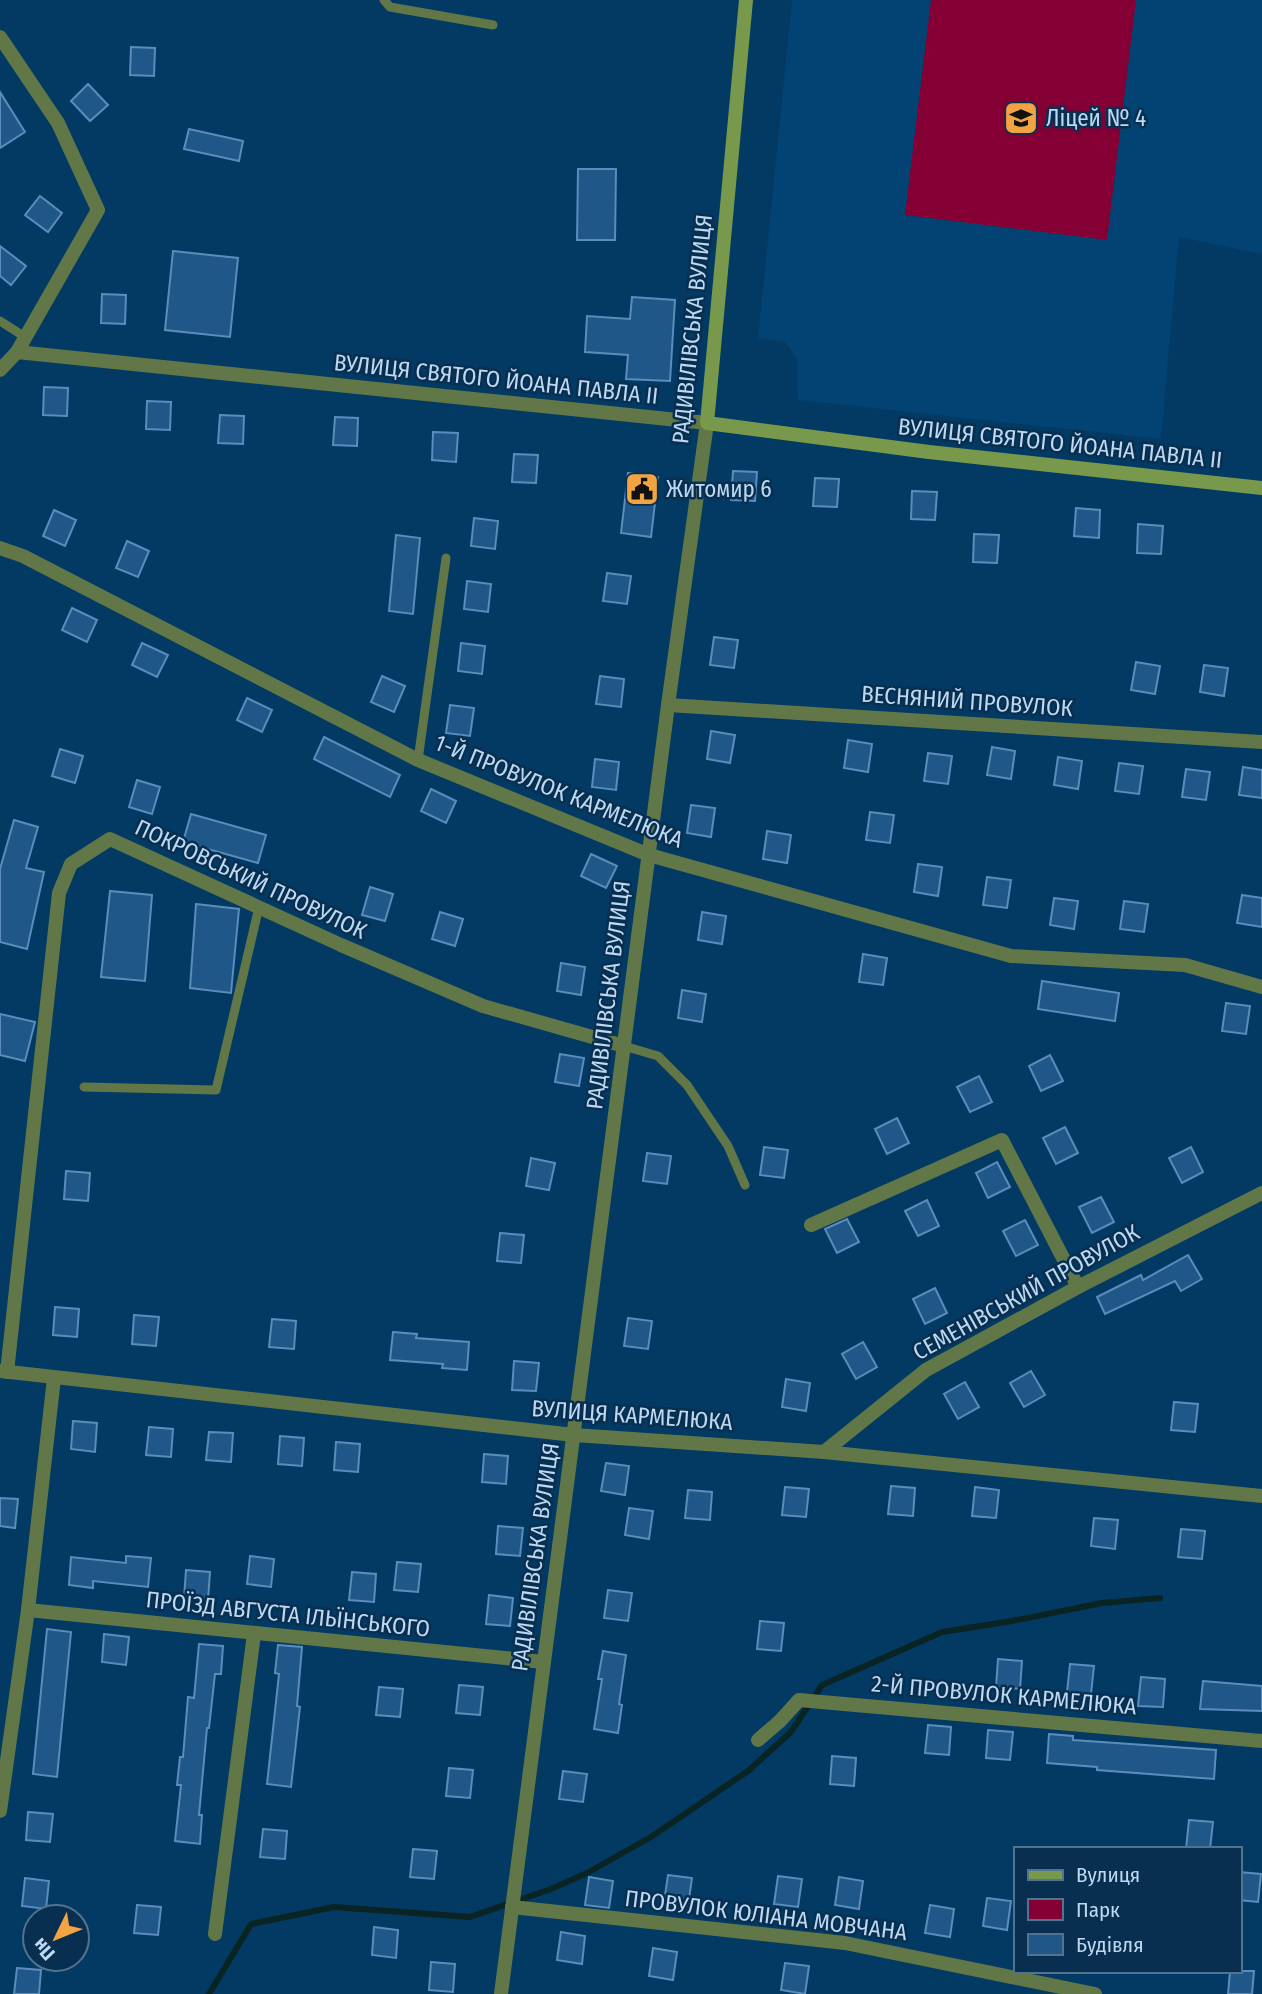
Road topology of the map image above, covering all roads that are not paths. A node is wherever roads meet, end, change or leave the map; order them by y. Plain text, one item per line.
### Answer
1 (384, 0) edge
2 (746, 0) edge
3 (493, 25) dead end
4 (0, 37) edge
5 (0, 321) edge
6 (25, 337) junction
7 (17, 352) junction
8 (0, 370) edge
9 (707, 423) junction
10 (1262, 488) edge
11 (0, 548) edge
12 (446, 558) dead end
13 (668, 705) junction
14 (1262, 742) edge
15 (418, 760) junction
16 (649, 856) junction
17 (259, 908) junction
18 (1262, 987) edge
19 (624, 1046) junction
20 (84, 1087) dead end
21 (745, 1185) dead end
22 (1262, 1192) edge
23 (811, 1225) dead end
24 (1078, 1287) junction
25 (4, 1371) edge
26 (54, 1378) junction
27 (574, 1435) junction
28 (824, 1452) junction
29 (1262, 1496) edge
30 (28, 1610) junction
31 (254, 1634) junction
32 (544, 1662) junction
33 (758, 1740) dead end
34 (1262, 1741) edge
35 (0, 1811) edge
36 (512, 1907) junction
37 (215, 1934) dead end
38 (1089, 1993) edge
39 (501, 1994) edge

1 - 3 lane
2 - 9 street, РАДИВІЛІВСЬКА ВУЛИЦЯ
4 - 6 street
5 - 6 lane
6 - 7 street
7 - 8 street
7 - 9 street, ВУЛИЦЯ СВЯТОГО ЙОАНА ПАВЛА II
9 - 10 street, ВУЛИЦЯ СВЯТОГО ЙОАНА ПАВЛА II
9 - 13 street, РАДИВІЛІВСЬКА ВУЛИЦЯ
11 - 15 street, 1-Й ПРОВУЛОК КАРМЕЛЮКА
12 - 15 lane
13 - 14 street, ВЕСНЯНИЙ ПРОВУЛОК
13 - 16 street, РАДИВІЛІВСЬКА ВУЛИЦЯ
15 - 16 street, 1-Й ПРОВУЛОК КАРМЕЛЮКА
16 - 18 street, 1-Й ПРОВУЛОК КАРМЕЛЮКА
16 - 19 street, РАДИВІЛІВСЬКА ВУЛИЦЯ
17 - 19 street, ПОКРОВСЬКИЙ ПРОВУЛОК
17 - 20 lane
17 - 25 street, ПОКРОВСЬКИЙ ПРОВУЛОК
19 - 21 lane
19 - 27 street, РАДИВІЛІВСЬКА ВУЛИЦЯ
22 - 24 street, СЕМЕНІВСЬКИЙ ПРОВУЛОК
23 - 24 street
24 - 28 street, СЕМЕНІВСЬКИЙ ПРОВУЛОК
25 - 26 street, ВУЛИЦЯ КАРМЕЛЮКА
26 - 27 street, ВУЛИЦЯ КАРМЕЛЮКА
26 - 30 street
27 - 28 street, ВУЛИЦЯ КАРМЕЛЮКА
27 - 32 street, РАДИВІЛІВСЬКА ВУЛИЦЯ
28 - 29 street, ВУЛИЦЯ КАРМЕЛЮКА
30 - 31 street, ПРОЇЗД АВГУСТА ІЛЬЇНСЬКОГО
30 - 35 street
31 - 32 street, ПРОЇЗД АВГУСТА ІЛЬЇНСЬКОГО
31 - 37 street
32 - 36 street, РАДИВІЛІВСЬКА ВУЛИЦЯ
33 - 34 street, 2-Й ПРОВУЛОК КАРМЕЛЮКА
36 - 38 street, ПРОВУЛОК ЮЛІАНА МОВЧАНА
36 - 39 street, РАДИВІЛІВСЬКА ВУЛИЦЯ

